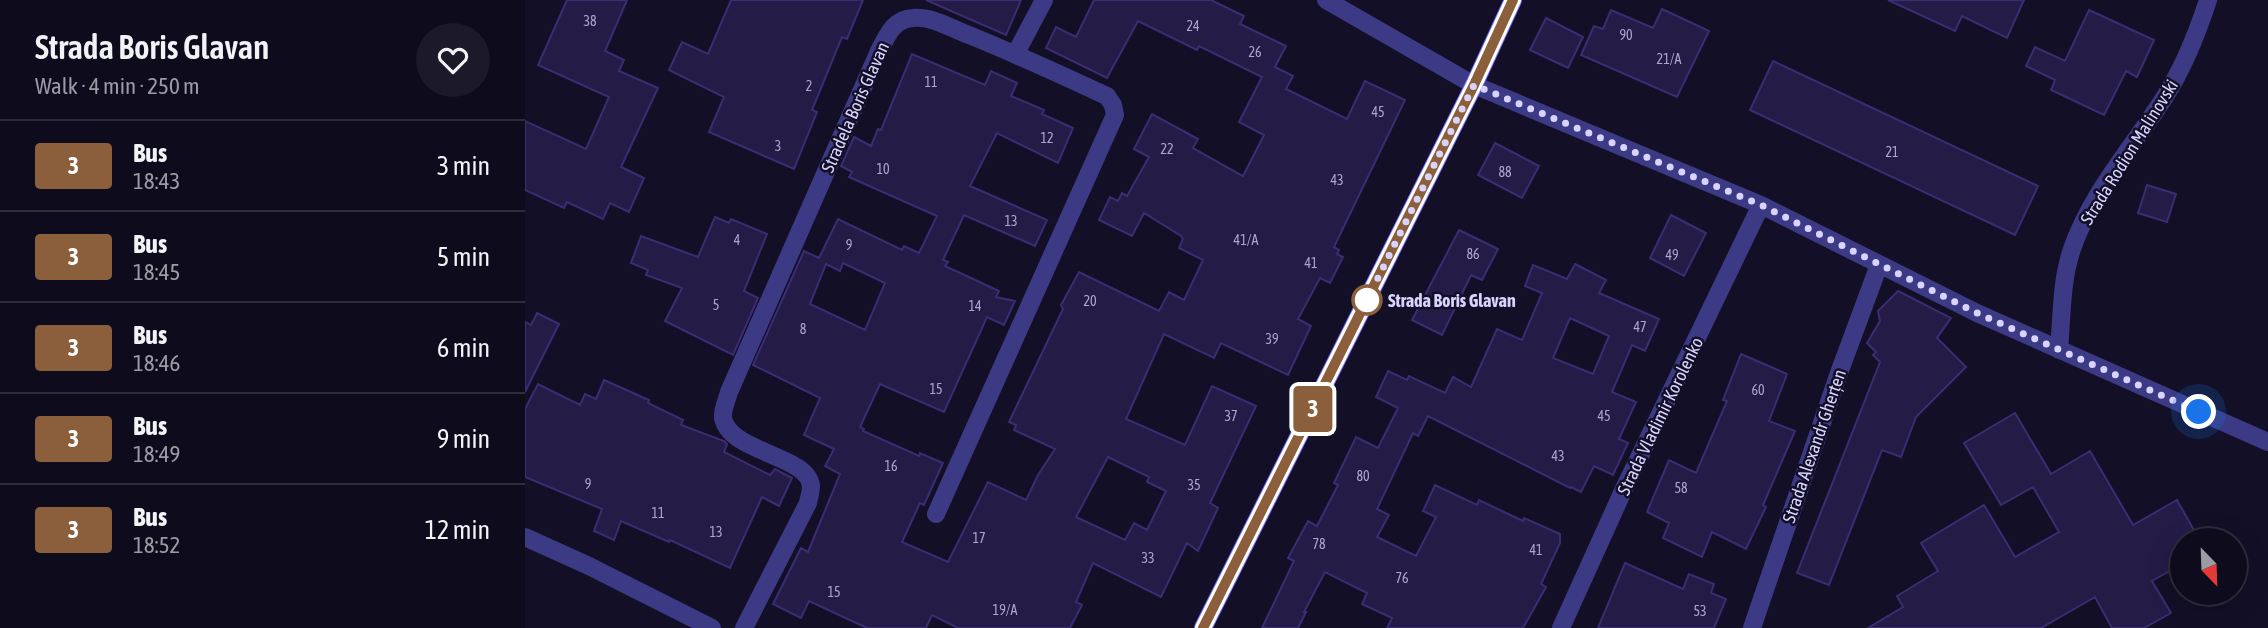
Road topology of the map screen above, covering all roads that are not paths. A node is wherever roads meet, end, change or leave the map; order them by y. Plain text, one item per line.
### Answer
1 (1044, 0) edge
2 (1326, 0) edge
3 (1513, 0) edge
4 (2208, 0) edge
5 (1016, 53) junction
6 (1474, 85) junction
7 (1761, 205) junction
8 (1879, 265) junction
9 (2059, 350) junction
10 (2268, 443) edge
11 (936, 514) dead end
12 (525, 537) edge
13 (712, 628) edge
14 (744, 628) edge
15 (1203, 628) edge
16 (1561, 628) edge
17 (1752, 628) edge

1 - 5 street
2 - 6 street
3 - 6 street
4 - 9 street, Strada Rodion Malinovski
5 - 11 street, Stradela Boris Glavan
5 - 14 street, Stradela Boris Glavan
6 - 7 street
6 - 15 street
7 - 8 street
7 - 16 street, Strada Vladimir Korolenko
8 - 9 street
8 - 17 street, Strada Alexandr Gherțen
9 - 10 street
12 - 13 street

